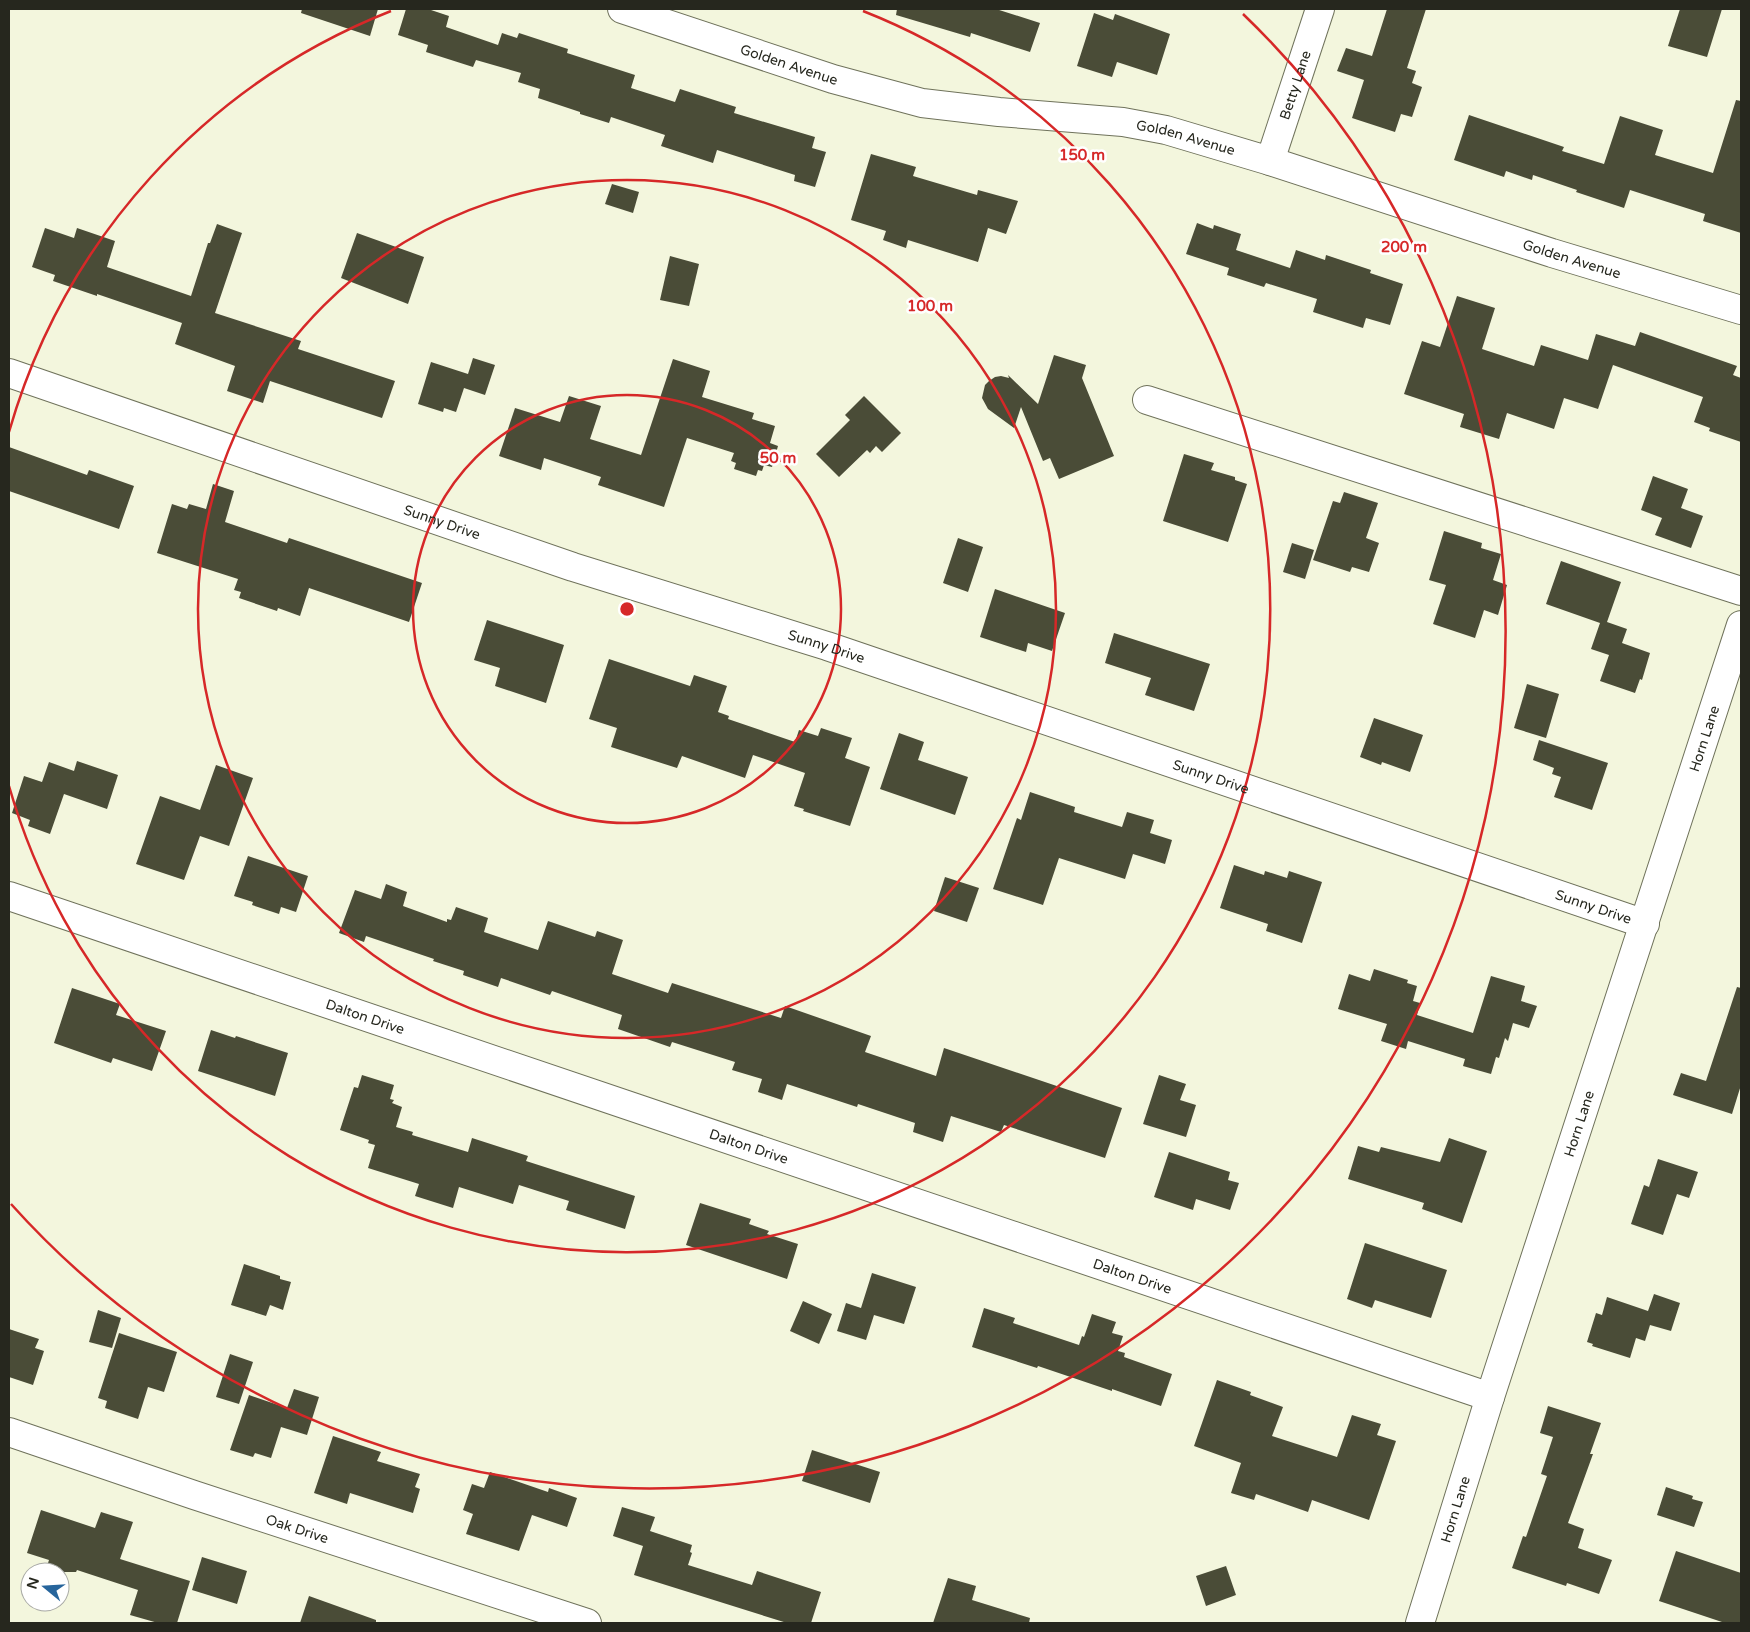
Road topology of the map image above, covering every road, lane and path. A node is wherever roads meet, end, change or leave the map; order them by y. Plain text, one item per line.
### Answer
1 (622, 9) edge
2 (1320, 9) edge
3 (1270, 161) junction
4 (1741, 310) edge
5 (9, 373) edge
6 (1147, 400) dead end
7 (1741, 591) edge
8 (1741, 625) edge
9 (9, 896) edge
10 (1645, 924) junction
11 (1490, 1397) junction
12 (9, 1432) edge
13 (587, 1623) edge
14 (1420, 1623) edge

1 - 3 street, Golden Avenue
2 - 3 street, Betty Lane
3 - 4 street, Golden Avenue
5 - 10 street, Sunny Drive
6 - 7 street
8 - 10 street, Horn Lane
9 - 11 street, Dalton Drive
10 - 11 street, Horn Lane
11 - 14 street, Horn Lane
12 - 13 street, Oak Drive

